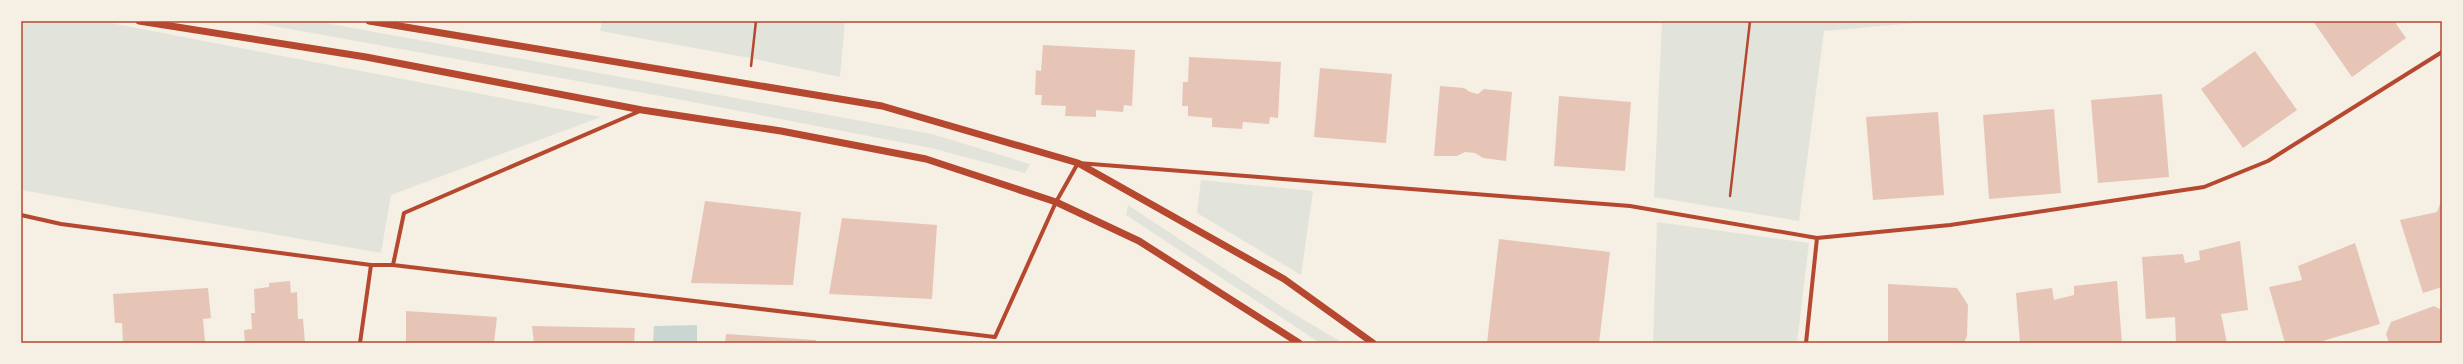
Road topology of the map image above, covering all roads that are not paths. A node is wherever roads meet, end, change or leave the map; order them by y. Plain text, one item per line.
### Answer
1 (139, 21) edge
2 (369, 21) edge
3 (2442, 52) edge
4 (642, 110) junction
5 (1078, 163) junction
6 (1056, 202) junction
7 (21, 215) edge
8 (1817, 238) junction
9 (371, 265) junction
10 (393, 265) junction
11 (360, 343) edge
12 (1299, 343) edge
13 (1373, 343) edge
14 (1806, 343) edge

1 - 4 street
2 - 5 street
3 - 8 street
4 - 6 street
4 - 10 street
5 - 6 street
5 - 8 street
5 - 13 street
6 - 10 street
6 - 12 street
7 - 9 street
8 - 14 street
9 - 10 street
9 - 11 street

